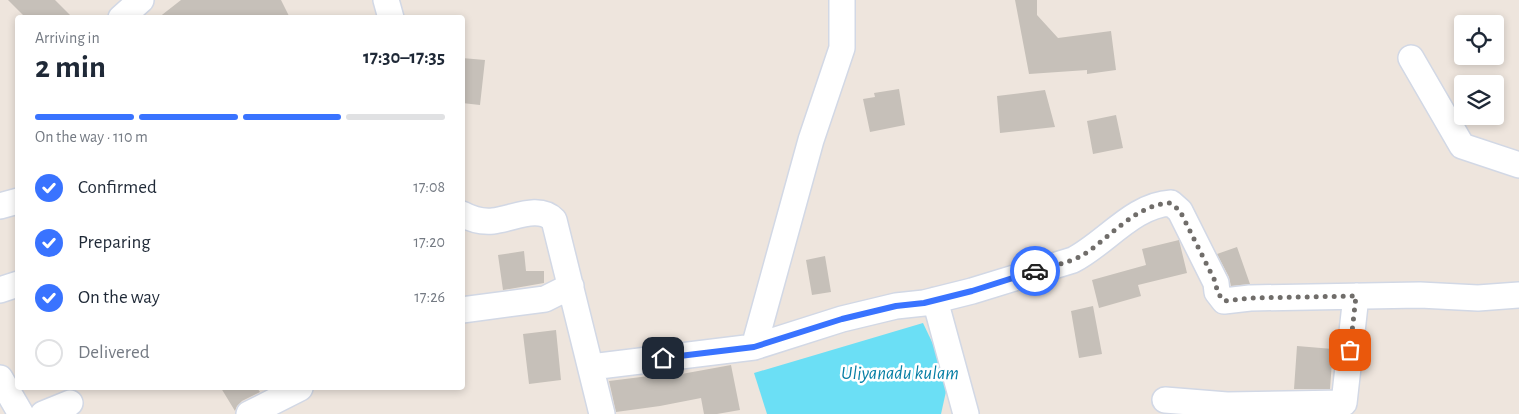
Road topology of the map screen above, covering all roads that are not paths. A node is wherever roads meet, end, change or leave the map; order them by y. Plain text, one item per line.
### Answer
1 (140, 0) edge
2 (386, 0) edge
3 (842, 0) edge
4 (124, 15) edge
5 (390, 15) edge
6 (1411, 58) dead end
7 (1519, 165) edge
8 (15, 201) edge
9 (0, 206) edge
10 (465, 215) edge
11 (15, 285) edge
12 (572, 286) junction
13 (0, 290) edge
14 (1356, 296) junction
15 (1519, 296) edge
16 (935, 300) junction
17 (465, 310) edge
18 (754, 347) junction
19 (591, 367) junction
20 (0, 378) edge
21 (296, 390) edge
22 (1165, 400) dead end
23 (70, 403) dead end
24 (21, 414) edge
25 (43, 414) edge
26 (249, 414) edge
27 (602, 414) edge
28 (966, 414) edge

1 - 4 street
2 - 5 street
3 - 18 street
6 - 7 street
8 - 9 street
10 - 12 street
11 - 13 street
12 - 17 street
12 - 19 street
14 - 15 street
14 - 16 street
14 - 22 street
16 - 18 street
16 - 28 street
18 - 19 street
19 - 27 street
20 - 24 street
21 - 26 street
23 - 25 street

